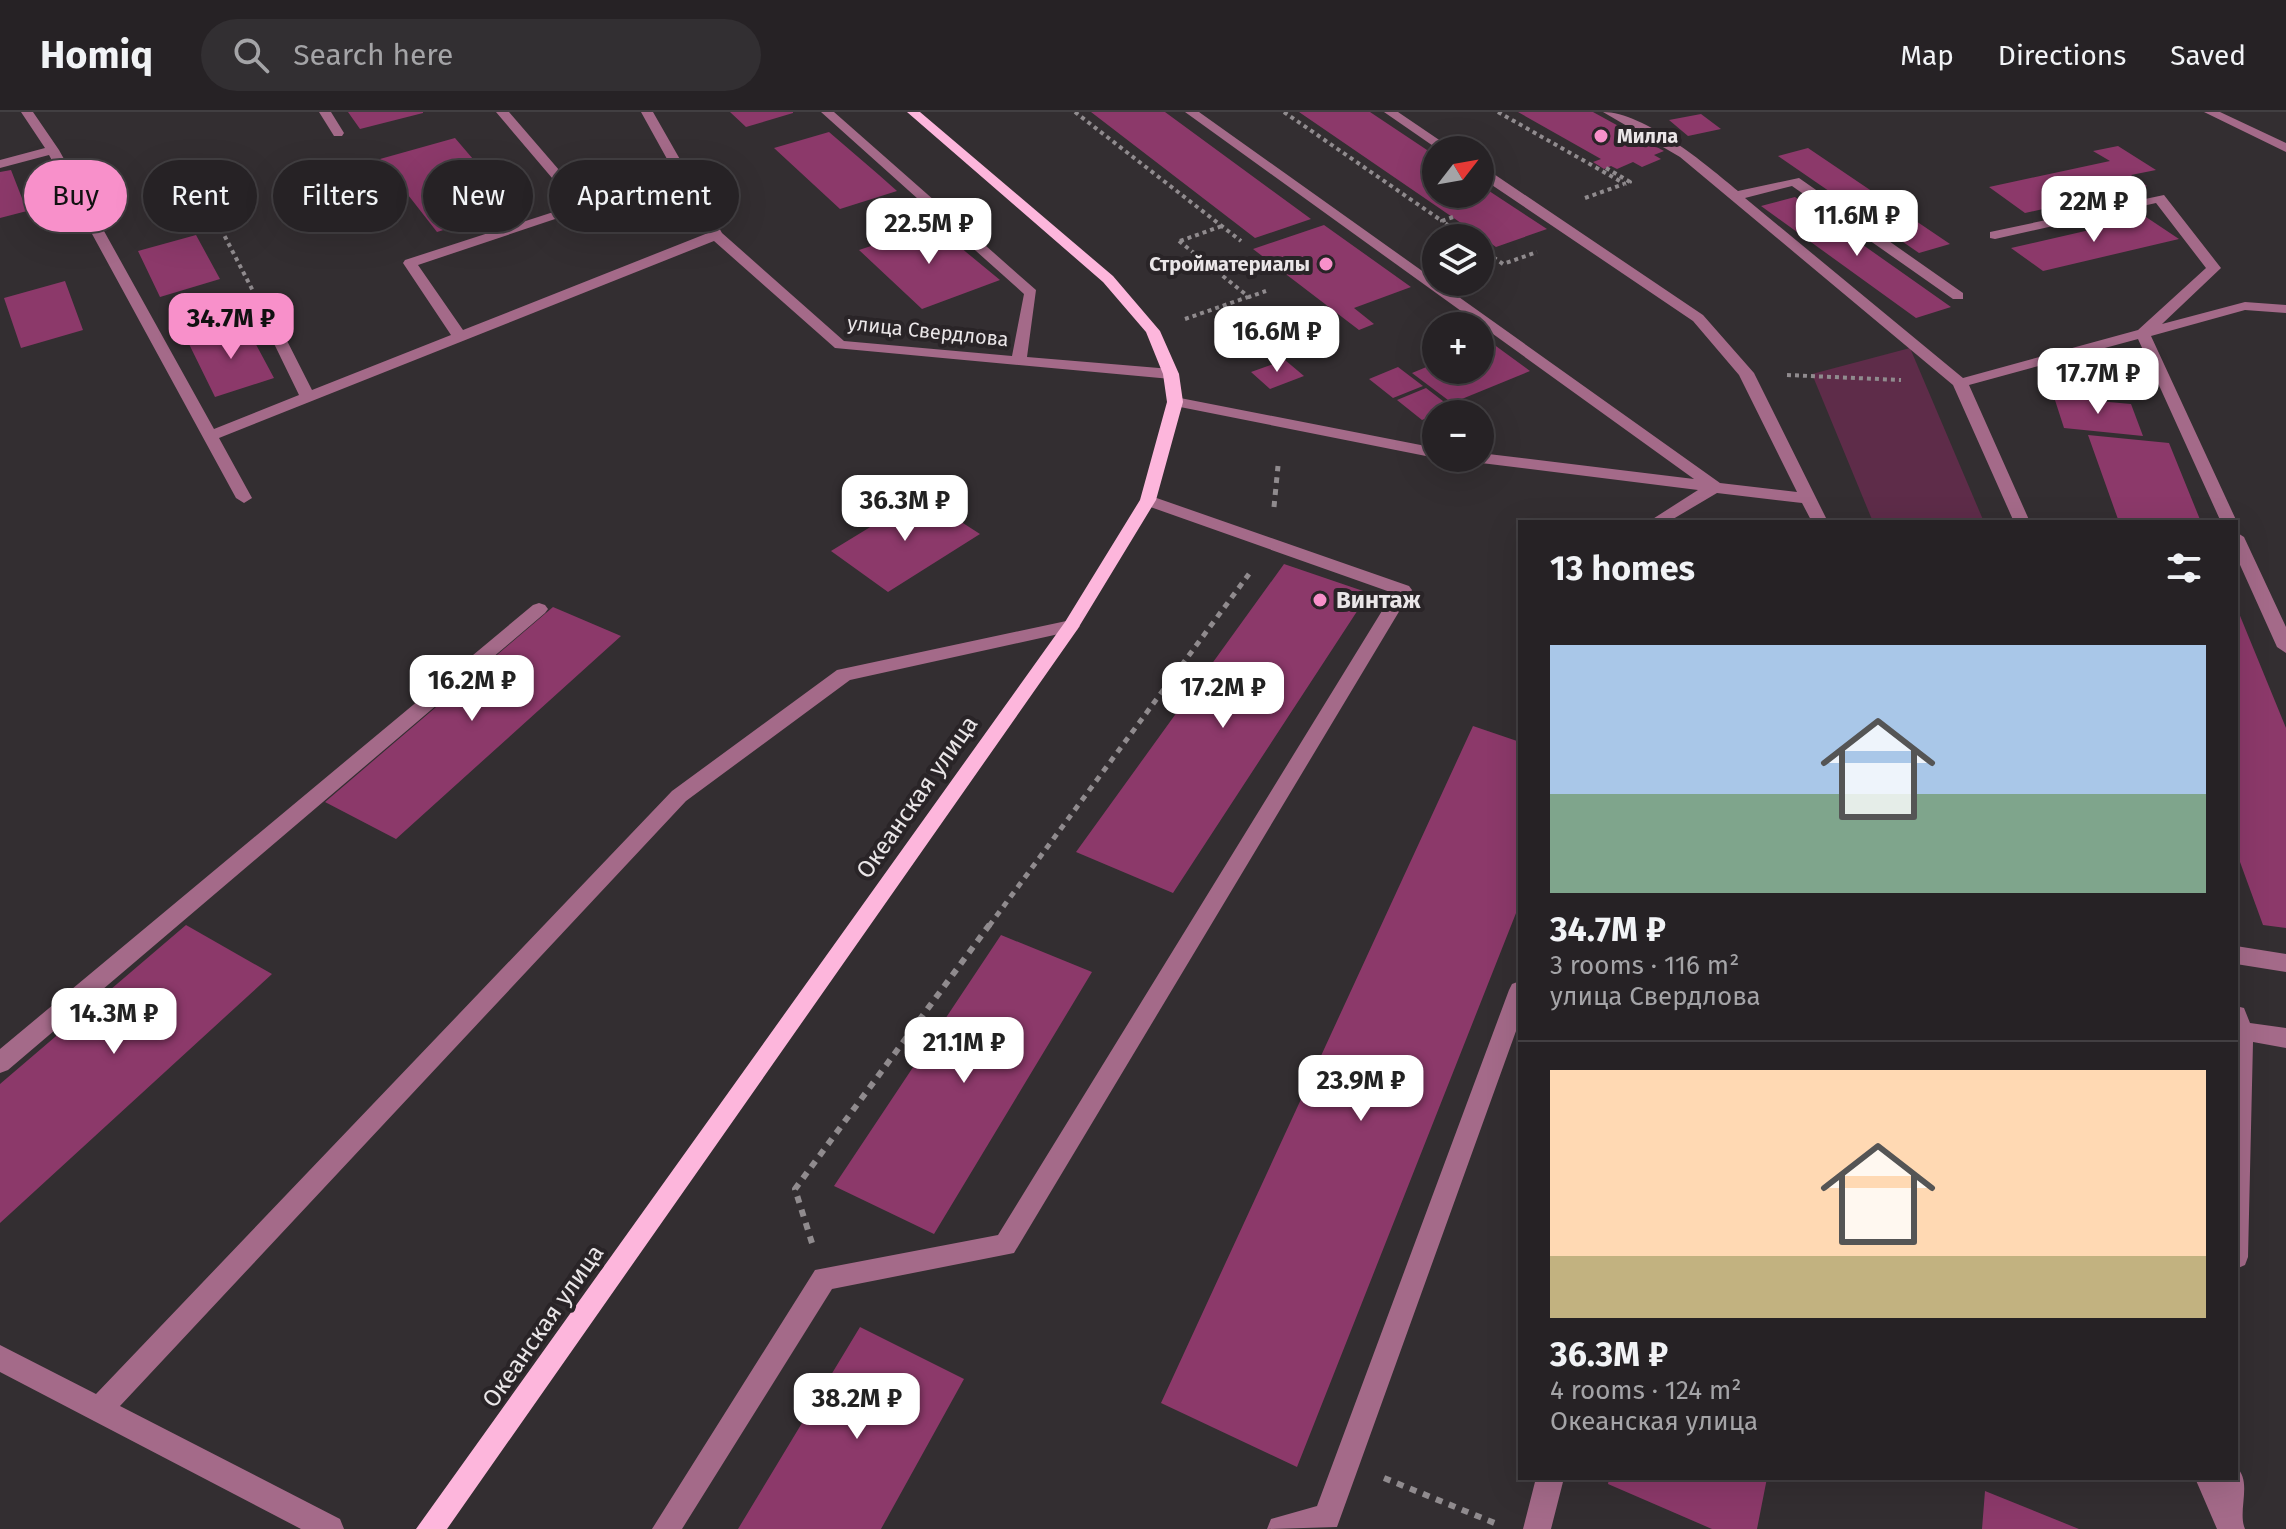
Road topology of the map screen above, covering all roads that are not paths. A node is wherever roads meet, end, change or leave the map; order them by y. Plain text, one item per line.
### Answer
1 (27, 112) edge
2 (325, 112) edge
3 (502, 112) edge
4 (647, 112) edge
5 (827, 112) edge
6 (913, 112) edge
7 (1191, 112) edge
8 (1390, 112) edge
9 (1609, 112) edge
10 (2210, 112) edge
11 (338, 133) dead end
12 (1427, 136) edge
13 (2286, 148) edge
14 (53, 150) junction
15 (0, 164) edge
16 (1494, 180) edge
17 (1736, 196) junction
18 (716, 235) junction
19 (1995, 235) dead end
20 (1958, 296) dead end
21 (2286, 309) edge
22 (270, 321) dead end
23 (2143, 334) junction
24 (459, 336) junction
25 (1019, 360) junction
26 (1171, 374) junction
27 (1960, 383) junction
28 (308, 397) junction
29 (1175, 402) junction
30 (210, 436) junction
31 (1422, 450) edge
32 (1494, 460) edge
33 (1715, 487) junction
34 (244, 498) dead end
35 (1810, 499) junction
36 (1148, 500) junction
37 (1659, 520) edge
38 (1819, 520) edge
39 (2021, 520) edge
40 (2228, 520) edge
41 (2238, 541) edge
42 (539, 609) dead end
43 (1071, 626) junction
44 (2286, 647) edge
45 (2238, 955) edge
46 (2286, 963) edge
47 (1518, 995) edge
48 (2239, 1023) edge
49 (2286, 1038) edge
50 (0, 1063) edge
51 (2238, 1101) edge
52 (3, 1367) edge
53 (98, 1411) junction
54 (1549, 1480) edge
55 (2210, 1480) edge
56 (2230, 1480) edge
57 (2230, 1527) edge
58 (330, 1529) edge
59 (430, 1529) edge
60 (666, 1529) edge
61 (1281, 1529) edge
62 (1537, 1529) edge

1 - 14 street
2 - 11 street
3 - 24 street
4 - 18 street, улица Свердлова
5 - 25 street
6 - 26 main road, Океанская улица
7 - 33 street
8 - 12 street
9 - 17 street
10 - 13 street
14 - 15 street
14 - 30 street
16 - 35 street
17 - 20 street
17 - 27 street
18 - 24 street
18 - 25 street, улица Свердлова
19 - 23 street
21 - 23 street
22 - 28 street
23 - 27 street
23 - 40 street
24 - 28 street
25 - 26 street, улица Свердлова
26 - 29 main road, Океанская улица
27 - 39 street
28 - 30 street
29 - 31 street
29 - 36 main road, Океанская улица
30 - 34 street
32 - 33 street
33 - 35 street
33 - 37 street
35 - 38 street
36 - 43 main road, Океанская улица
36 - 60 street
41 - 44 street
42 - 50 street
43 - 53 street
43 - 59 main road, Океанская улица
45 - 46 street
47 - 61 street
48 - 49 street
48 - 51 street
52 - 53 street
53 - 58 street
54 - 62 street
55 - 57 street
56 - 57 street

